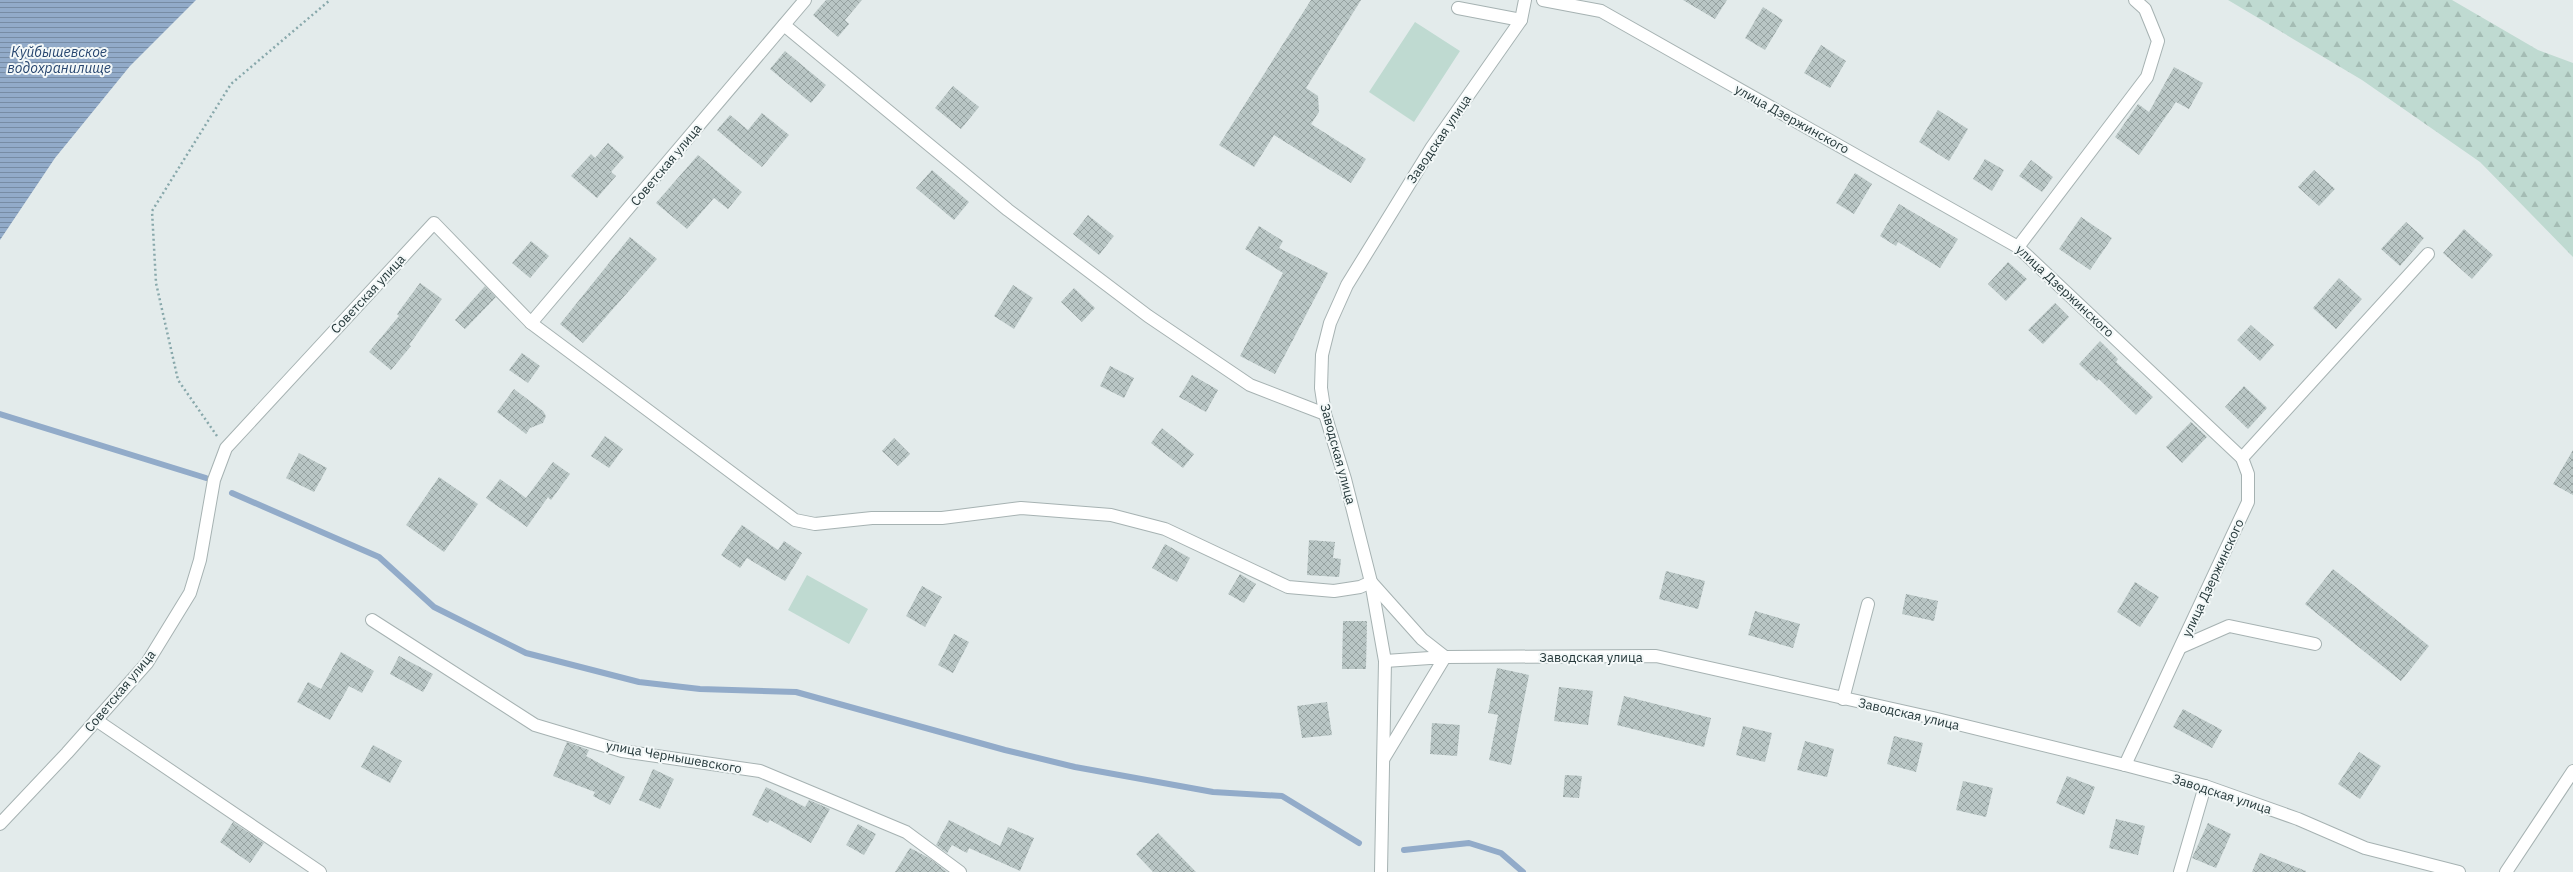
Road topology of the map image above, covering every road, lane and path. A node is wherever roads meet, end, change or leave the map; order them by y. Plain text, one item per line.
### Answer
1 (330, 0) edge
2 (805, 0) edge
3 (1525, 0) edge
4 (1543, 0) edge
5 (2135, 0) edge
6 (1458, 8) dead end
7 (1521, 20) junction
8 (784, 25) junction
9 (2018, 246) junction
10 (2428, 254) dead end
11 (531, 323) junction
12 (1325, 414) junction
13 (226, 448) junction
14 (2242, 458) junction
15 (1371, 582) junction
16 (1868, 604) dead end
17 (372, 620) dead end
18 (2315, 644) dead end
19 (2182, 647) junction
20 (1445, 657) junction
21 (1385, 661) junction
22 (1843, 699) junction
23 (96, 720) junction
24 (1384, 758) junction
25 (2125, 765) junction
26 (2573, 771) edge
27 (2205, 786) junction
28 (0, 824) edge
29 (320, 872) edge
30 (960, 872) edge
31 (1381, 872) edge
32 (2180, 872) edge
33 (2459, 872) edge
34 (2506, 872) edge

1 - 13 path
2 - 8 street, Советская улица
3 - 7 street, Заводская улица
4 - 9 street, улица Дзержинского
5 - 9 street
6 - 7 street
7 - 12 street, Заводская улица
8 - 11 street, Советская улица
8 - 12 street
9 - 14 street, улица Дзержинского
10 - 14 street
11 - 13 street, Советская улица
11 - 15 street
12 - 15 street, Заводская улица
13 - 23 street, Советская улица
14 - 19 street, улица Дзержинского
15 - 20 street, Заводская улица
15 - 21 street
16 - 22 street
17 - 30 street, улица Чернышевского
18 - 19 street
19 - 25 street, улица Дзержинского
20 - 21 street
20 - 22 street, Заводская улица
20 - 24 street
21 - 24 street
22 - 25 street, Заводская улица
23 - 28 street, Советская улица
23 - 29 street
24 - 31 street
25 - 27 street, Заводская улица
26 - 34 street
27 - 32 street
27 - 33 street, Заводская улица

